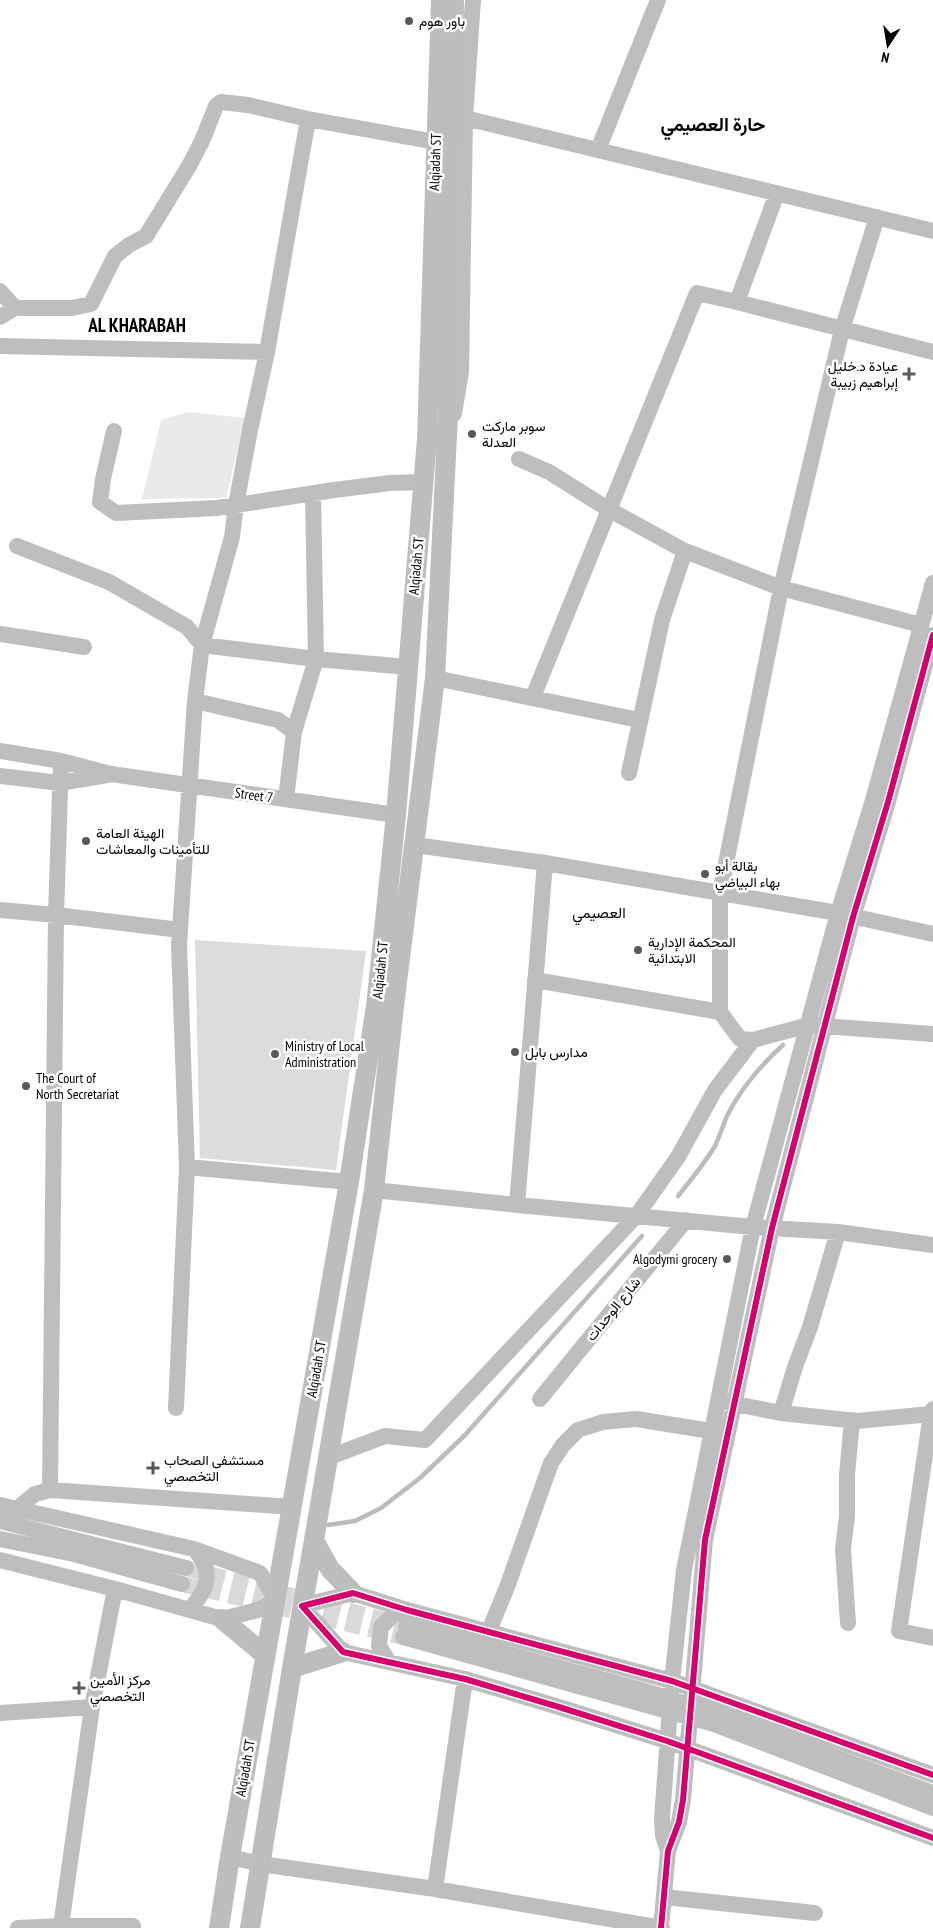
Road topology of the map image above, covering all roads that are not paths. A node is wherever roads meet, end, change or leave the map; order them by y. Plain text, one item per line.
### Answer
1 (433, 0) edge
2 (441, 0) edge
3 (454, 0) edge
4 (473, 0) edge
5 (658, 0) edge
6 (465, 118) junction
7 (308, 119) junction
8 (439, 141) junction
9 (598, 150) junction
10 (777, 193) junction
11 (877, 217) junction
12 (933, 231) edge
13 (0, 291) edge
14 (737, 302) junction
15 (15, 308) junction
16 (0, 317) edge
17 (842, 330) junction
18 (0, 346) edge
19 (267, 352) junction
20 (933, 352) edge
21 (114, 431) dead end
22 (437, 438) junction
23 (519, 459) dead end
24 (423, 482) junction
25 (313, 493) junction
26 (236, 505) junction
27 (608, 508) junction
28 (17, 546) dead end
29 (685, 551) junction
30 (933, 583) edge
31 (780, 588) junction
32 (927, 630) edge
33 (0, 634) edge
34 (202, 645) junction
35 (84, 647) dead end
36 (316, 659) junction
37 (408, 667) junction
38 (435, 678) junction
39 (533, 697) junction
40 (195, 701) junction
41 (639, 720) junction
42 (294, 732) junction
43 (0, 751) edge
44 (61, 761) junction
45 (629, 773) dead end
46 (111, 774) junction
47 (0, 776) edge
48 (60, 783) junction
49 (189, 786) junction
50 (286, 799) junction
51 (396, 815) junction
52 (415, 845) junction
53 (544, 863) junction
54 (720, 894) junction
55 (0, 910) edge
56 (56, 915) junction
57 (845, 915) junction
58 (180, 930) junction
59 (933, 934) edge
60 (535, 980) junction
61 (720, 1012) junction
62 (808, 1025) junction
63 (825, 1026) junction
64 (933, 1034) edge
65 (753, 1040) junction
66 (187, 1168) junction
67 (349, 1182) junction
68 (374, 1190) junction
69 (517, 1205) junction
70 (637, 1216) junction
71 (686, 1220) junction
72 (753, 1227) junction
73 (772, 1228) junction
74 (838, 1232) junction
75 (933, 1245) edge
76 (540, 1399) dead end
77 (717, 1401) junction
78 (734, 1404) junction
79 (176, 1408) dead end
80 (932, 1412) edge
81 (780, 1413) junction
82 (852, 1420) junction
83 (711, 1431) junction
84 (328, 1458) junction
85 (50, 1490) junction
86 (0, 1505) edge
87 (292, 1507) junction
88 (18, 1508) junction
89 (0, 1521) edge
90 (0, 1539) edge
91 (315, 1542) junction
92 (194, 1549) junction
93 (0, 1560) edge
94 (186, 1568) tunnel mouth
95 (182, 1584) tunnel mouth
96 (115, 1589) junction
97 (354, 1593) junction
98 (276, 1601) junction
99 (302, 1606) junction
100 (190, 1609) junction
101 (222, 1619) junction
102 (848, 1623) dead end
103 (405, 1624) junction
104 (489, 1631) junction
105 (933, 1638) edge
106 (344, 1652) junction
107 (266, 1654) junction
108 (389, 1662) junction
109 (292, 1668) junction
110 (465, 1679) junction
111 (672, 1681) junction
112 (692, 1689) junction
113 (92, 1707) junction
114 (0, 1713) edge
115 (667, 1741) junction
116 (688, 1750) junction
117 (933, 1775) edge
118 (933, 1792) edge
119 (933, 1808) edge
120 (933, 1838) edge
121 (668, 1851) junction
122 (230, 1857) junction
123 (261, 1864) junction
124 (435, 1889) junction
125 (664, 1897) junction
126 (815, 1913) dead end
127 (61, 1926) junction
128 (133, 1926) dead end
129 (18, 1928) edge
130 (219, 1928) edge
131 (250, 1928) edge
132 (661, 1928) edge

1 - 8 street
2 - 8 main road, Alqiadah ST
3 - 8 main road, Alqiadah ST
4 - 6 street
5 - 9 street
6 - 9 street
6 - 22 street
7 - 8 street
7 - 15 street
7 - 19 street
8 - 22 main road, Alqiadah ST
9 - 10 street
10 - 11 street
10 - 14 street
11 - 12 street
11 - 17 street
13 - 15 street
14 - 17 street
14 - 27 street
15 - 16 street
17 - 20 street
17 - 31 street
18 - 19 street
19 - 26 street
21 - 26 street
22 - 24 main road, Alqiadah ST
22 - 38 main road, Alqiadah ST
23 - 27 street
24 - 25 street
24 - 37 main road, Alqiadah ST
25 - 26 street
25 - 36 street
26 - 34 street
27 - 29 street
27 - 39 street
28 - 34 street
29 - 31 street
29 - 41 street
30 - 32 street
31 - 32 street
31 - 54 street
32 - 57 street
33 - 35 street
34 - 36 street
34 - 40 street
36 - 37 street
36 - 42 street
37 - 51 main road, Alqiadah ST
38 - 39 street
38 - 52 main road, Alqiadah ST
39 - 41 street
40 - 42 street
40 - 49 street
41 - 45 street
42 - 50 street
43 - 44 street, Street 7
44 - 46 street, Street 7
44 - 48 street
46 - 48 street, Street 7
46 - 49 street, Street 7
47 - 48 street, Street 7
48 - 56 street
49 - 50 street, Street 7
49 - 58 street
50 - 51 street, Street 7
51 - 67 main road, Alqiadah ST
52 - 53 street
52 - 68 main road, Alqiadah ST
53 - 54 street
53 - 60 street
54 - 57 street
54 - 61 street
55 - 56 street
56 - 58 street
56 - 85 street
57 - 59 street
57 - 62 street
57 - 63 street
58 - 66 street
60 - 61 street
60 - 69 street
61 - 65 street
62 - 63 street
62 - 65 street
62 - 72 street
63 - 64 street
63 - 73 street
65 - 70 street
66 - 67 street
66 - 79 street
67 - 87 main road, Alqiadah ST
68 - 69 street
68 - 84 main road, Alqiadah ST
69 - 70 street
70 - 71 street
70 - 84 street
71 - 72 street
71 - 76 street, شارع الوحدات
72 - 73 street
72 - 77 street
73 - 74 street
73 - 78 street
74 - 75 street
74 - 81 street
77 - 78 street
77 - 83 street
78 - 81 street
78 - 112 street
80 - 82 street
80 - 105 street
81 - 82 street
82 - 102 street
83 - 104 street
83 - 111 street
84 - 91 main road, Alqiadah ST
85 - 87 street
85 - 88 street
86 - 88 street
87 - 98 main road, Alqiadah ST
88 - 92 street
89 - 94 street
90 - 95 street
91 - 97 main road
91 - 99 main road, Alqiadah ST
92 - 98 street
92 - 100 street
93 - 96 street
96 - 100 street
96 - 113 street
97 - 99 street
97 - 103 street
98 - 101 street
98 - 107 main road, Alqiadah ST
99 - 106 street
99 - 109 main road, Alqiadah ST
100 - 101 street
101 - 107 main road
103 - 104 street
103 - 108 street
103 - 118 street
103 - 119 street
104 - 111 street
106 - 108 street
106 - 109 main road
107 - 122 main road, Alqiadah ST
108 - 110 street
109 - 123 main road, Alqiadah ST
110 - 115 street
110 - 124 street
111 - 112 street
111 - 115 street
112 - 116 street
112 - 117 street
113 - 114 street
113 - 127 street
115 - 116 street
115 - 121 street
116 - 120 street
116 - 121 street
121 - 125 street
122 - 123 street
122 - 130 main road, Alqiadah ST
123 - 124 street
123 - 131 main road, Alqiadah ST
124 - 132 street
125 - 126 street
125 - 132 street
127 - 128 street
127 - 129 street

